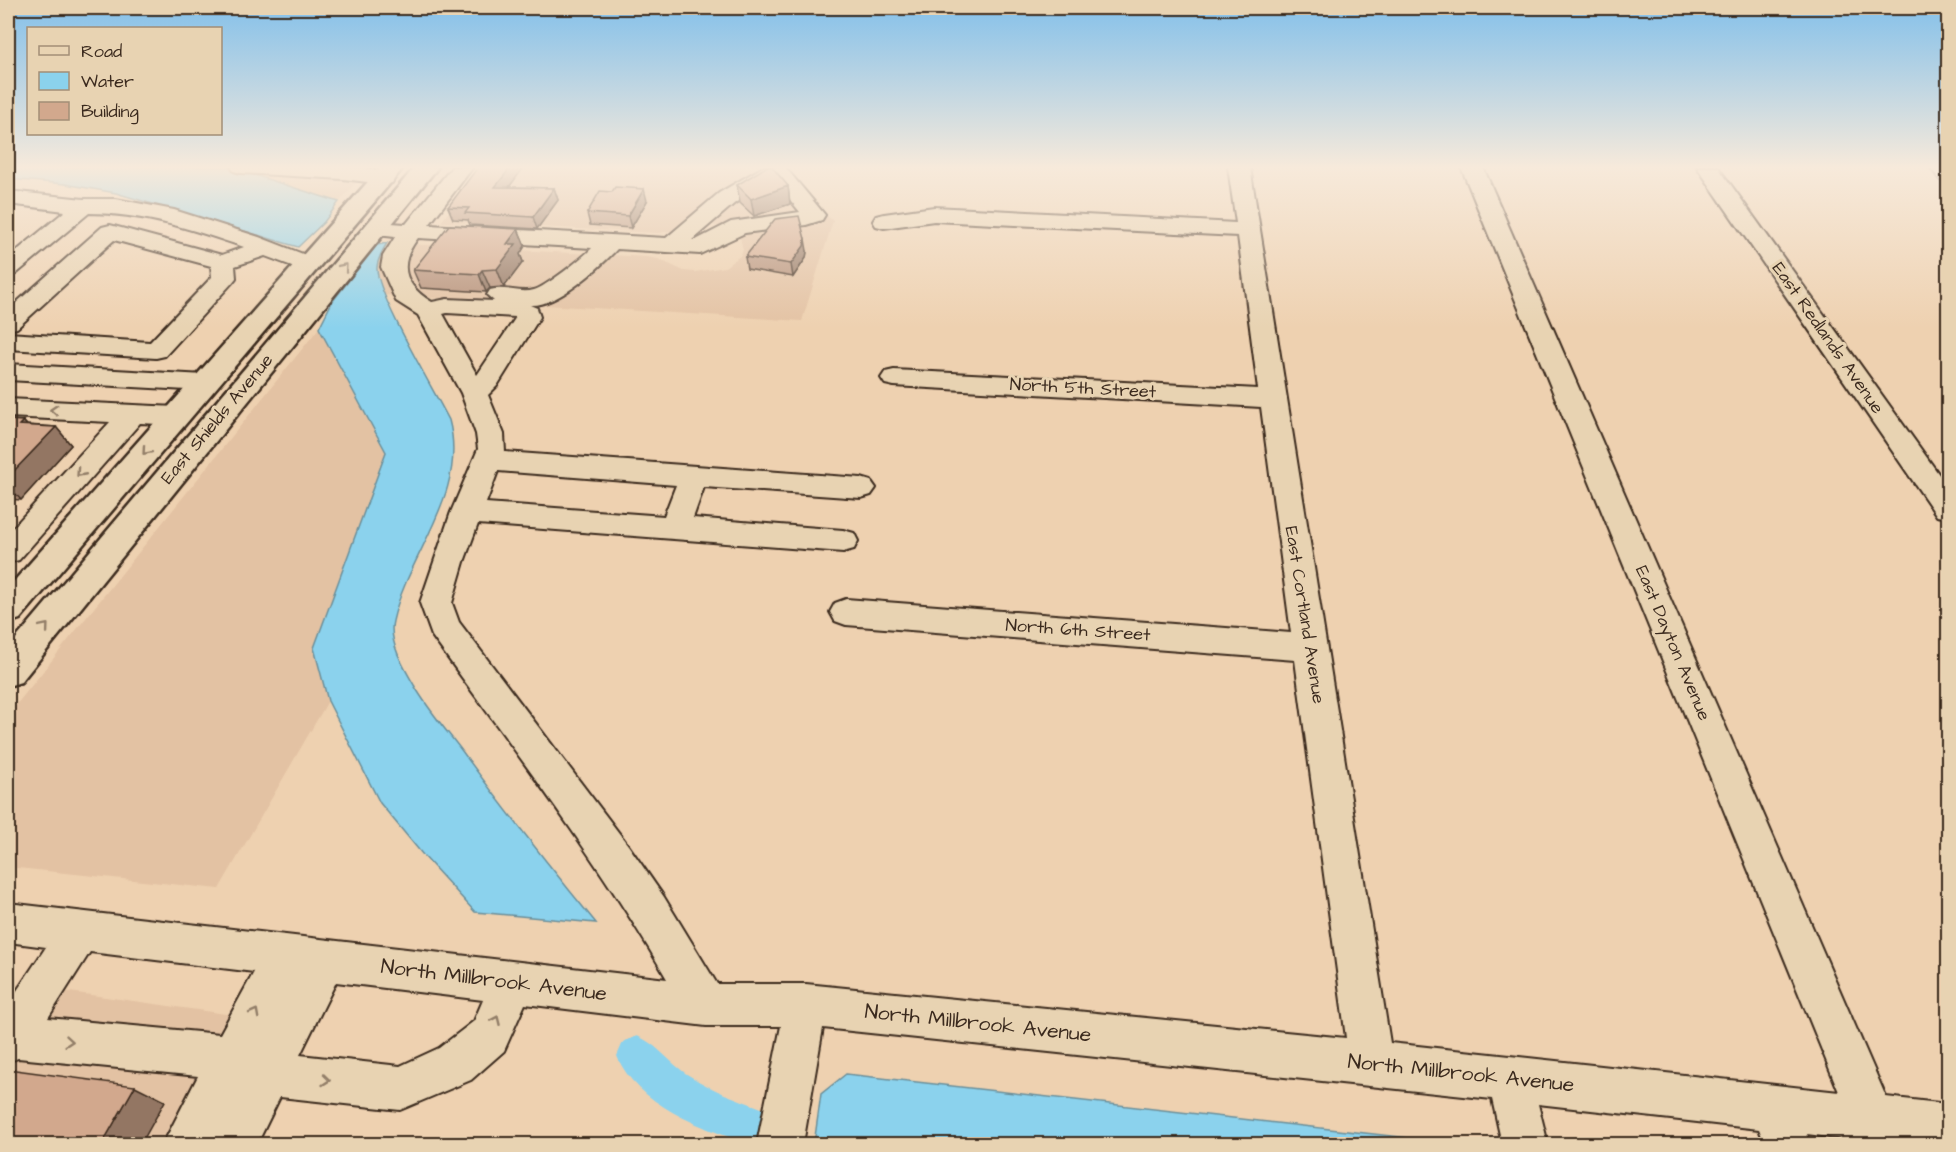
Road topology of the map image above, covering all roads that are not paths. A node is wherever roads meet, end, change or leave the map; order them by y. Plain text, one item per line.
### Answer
1 (66, 221) edge
2 (185, 221) edge
3 (346, 221) edge
4 (370, 221) edge
5 (383, 221) edge
6 (420, 221) edge
7 (700, 221) edge
8 (784, 221) edge
9 (1067, 221) edge
10 (1247, 221) edge
11 (1495, 221) edge
12 (1745, 221) edge
13 (376, 229) junction
14 (1248, 230) junction
15 (412, 231) junction
16 (611, 242) junction
17 (672, 245) junction
18 (265, 248) junction
19 (223, 262) junction
20 (308, 264) junction
21 (8, 268) edge
22 (402, 289) junction
23 (428, 310) junction
24 (8, 323) edge
25 (8, 341) edge
26 (156, 350) junction
27 (8, 372) edge
28 (213, 374) junction
29 (894, 378) dead end
30 (240, 391) junction
31 (474, 393) junction
32 (1273, 399) junction
33 (8, 408) edge
34 (133, 414) junction
35 (176, 417) junction
36 (488, 460) junction
37 (694, 476) junction
38 (861, 488) dead end
39 (1948, 508) edge
40 (466, 512) junction
41 (674, 528) junction
42 (843, 541) dead end
43 (8, 552) edge
44 (8, 610) edge
45 (846, 612) dead end
46 (1311, 648) junction
47 (8, 672) edge
48 (10, 927) edge
49 (80, 932) junction
50 (305, 958) junction
51 (513, 982) junction
52 (706, 1005) junction
53 (806, 1005) junction
54 (9, 1038) edge
55 (1371, 1063) junction
56 (240, 1071) junction
57 (1510, 1079) junction
58 (1873, 1120) junction
59 (1782, 1126) edge
60 (1948, 1127) edge
61 (186, 1144) edge
62 (233, 1144) edge
63 (780, 1144) edge
64 (1525, 1144) edge

1 - 21 street
2 - 18 street
3 - 20 main road, East Shields Avenue
4 - 13 main road
5 - 13 main road, East Shields Avenue
6 - 15 street
7 - 17 street
8 - 17 street
9 - 14 street
10 - 14 street, East Cortland Avenue
11 - 58 street, East Dayton Avenue
12 - 39 street, East Redlands Avenue
13 - 15 street
30 -> 13 main road, East Shields Avenue
14 - 32 street, East Cortland Avenue
15 - 16 street
15 - 22 street
16 - 17 street
16 - 22 street
18 - 19 street
18 - 20 street
19 - 24 street
19 - 26 street
20 - 28 main road, East Shields Avenue
20 - 30 main road
22 - 23 street
23 - 31 street
23 - 31 street
25 - 26 street
26 - 28 street
27 - 28 street
28 - 35 main road, East Shields Avenue
29 - 32 street, North 5th Street
47 -> 30 main road, East Shields Avenue
31 - 36 street
32 - 46 street, East Cortland Avenue
34 -> 33 street
34 - 35 street
34 -> 43 street
35 -> 44 main road, East Shields Avenue
36 - 37 street
36 - 40 street
37 - 38 street
37 - 41 street
40 - 41 street
40 - 52 street
41 - 42 street
45 - 46 street, North 6th Street
46 - 55 street, East Cortland Avenue
48 - 49 street, North Millbrook Avenue
49 - 50 street, North Millbrook Avenue
49 - 54 street
50 - 51 street, North Millbrook Avenue
50 - 56 street
51 - 52 street, North Millbrook Avenue
56 -> 51 street
52 - 53 street, North Millbrook Avenue
53 - 55 street, North Millbrook Avenue
53 - 63 street
54 -> 56 street
55 - 57 street, North Millbrook Avenue
56 - 61 street
56 - 62 street
57 - 59 street, North Millbrook Avenue
57 - 64 street
58 - 59 street, North Millbrook Avenue
58 - 60 street, North Millbrook Avenue

